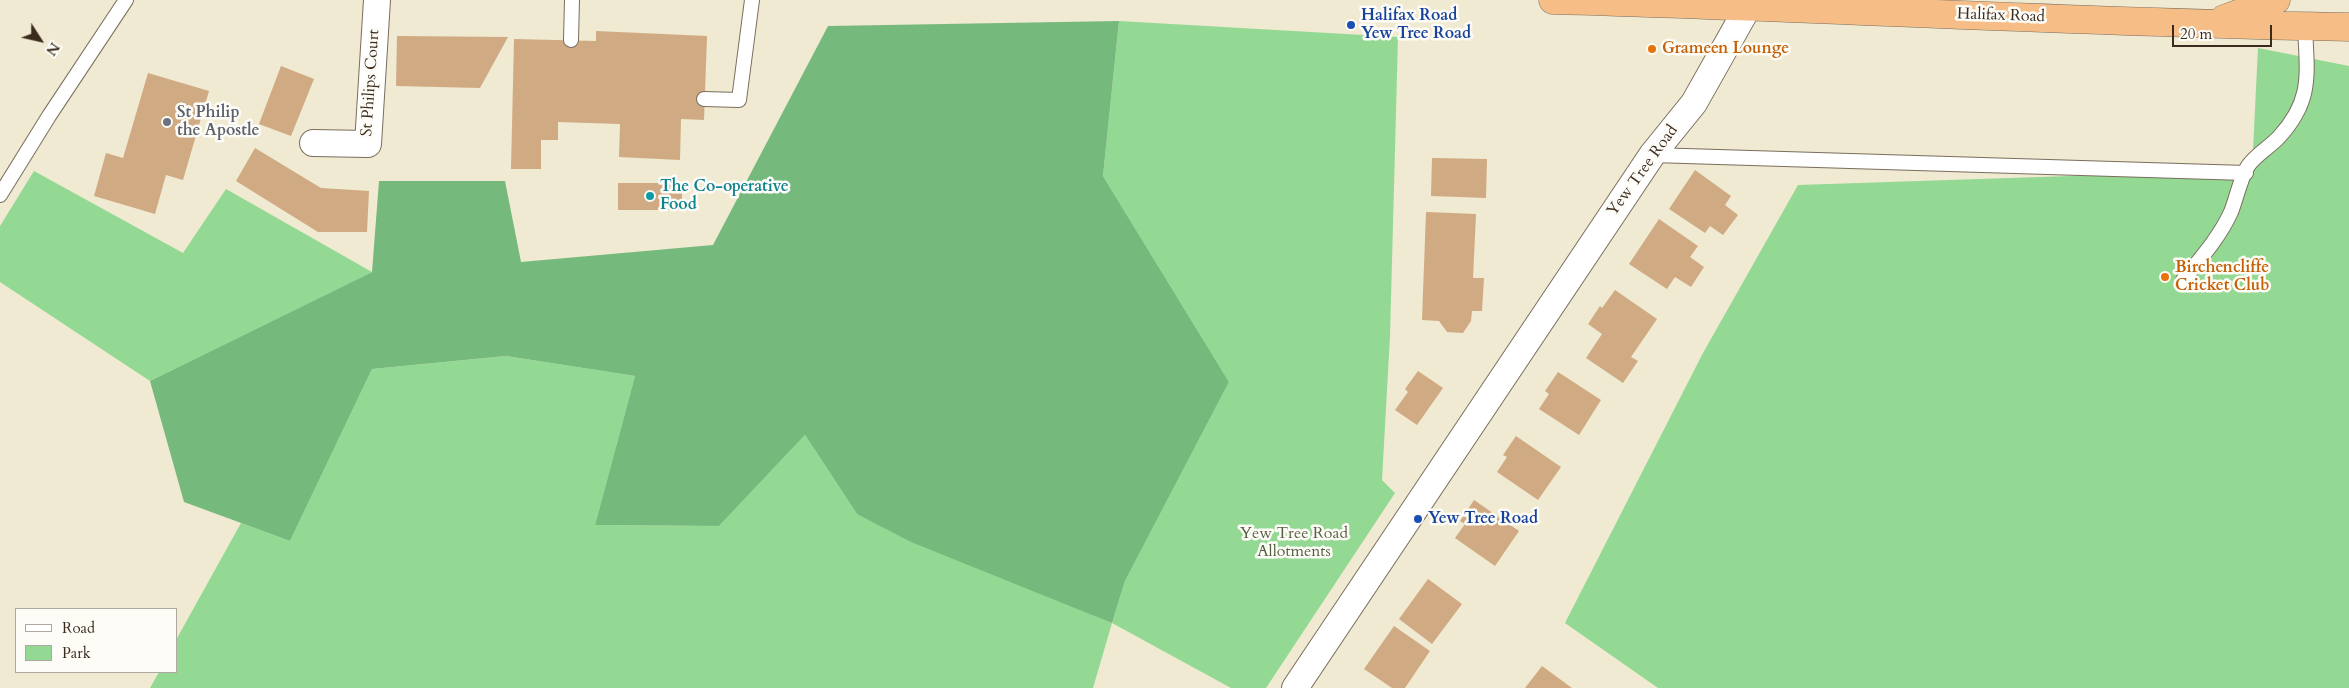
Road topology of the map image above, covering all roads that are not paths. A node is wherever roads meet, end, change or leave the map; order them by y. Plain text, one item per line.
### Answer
1 (126, 0) edge
2 (377, 0) edge
3 (572, 0) edge
4 (752, 0) edge
5 (1553, 0) edge
6 (2276, 0) edge
7 (1751, 3) edge
8 (2209, 25) junction
9 (2305, 27) junction
10 (2349, 27) edge
11 (571, 40) dead end
12 (704, 99) dead end
13 (314, 143) dead end
14 (1652, 155) junction
15 (2246, 173) junction
16 (0, 195) edge
17 (2182, 280) dead end
18 (1295, 688) edge

1 - 16 lane
2 - 13 street, St Philips Court
3 - 11 lane
4 - 12 lane
5 - 7 highway, Halifax Road
6 - 8 highway, Halifax Road
7 - 8 highway, Halifax Road
7 - 14 street, Yew Tree Road
8 - 9 highway, Halifax Road
9 - 10 highway, Halifax Road
9 - 15 lane
14 - 15 lane
14 - 18 street, Yew Tree Road
15 - 17 lane

